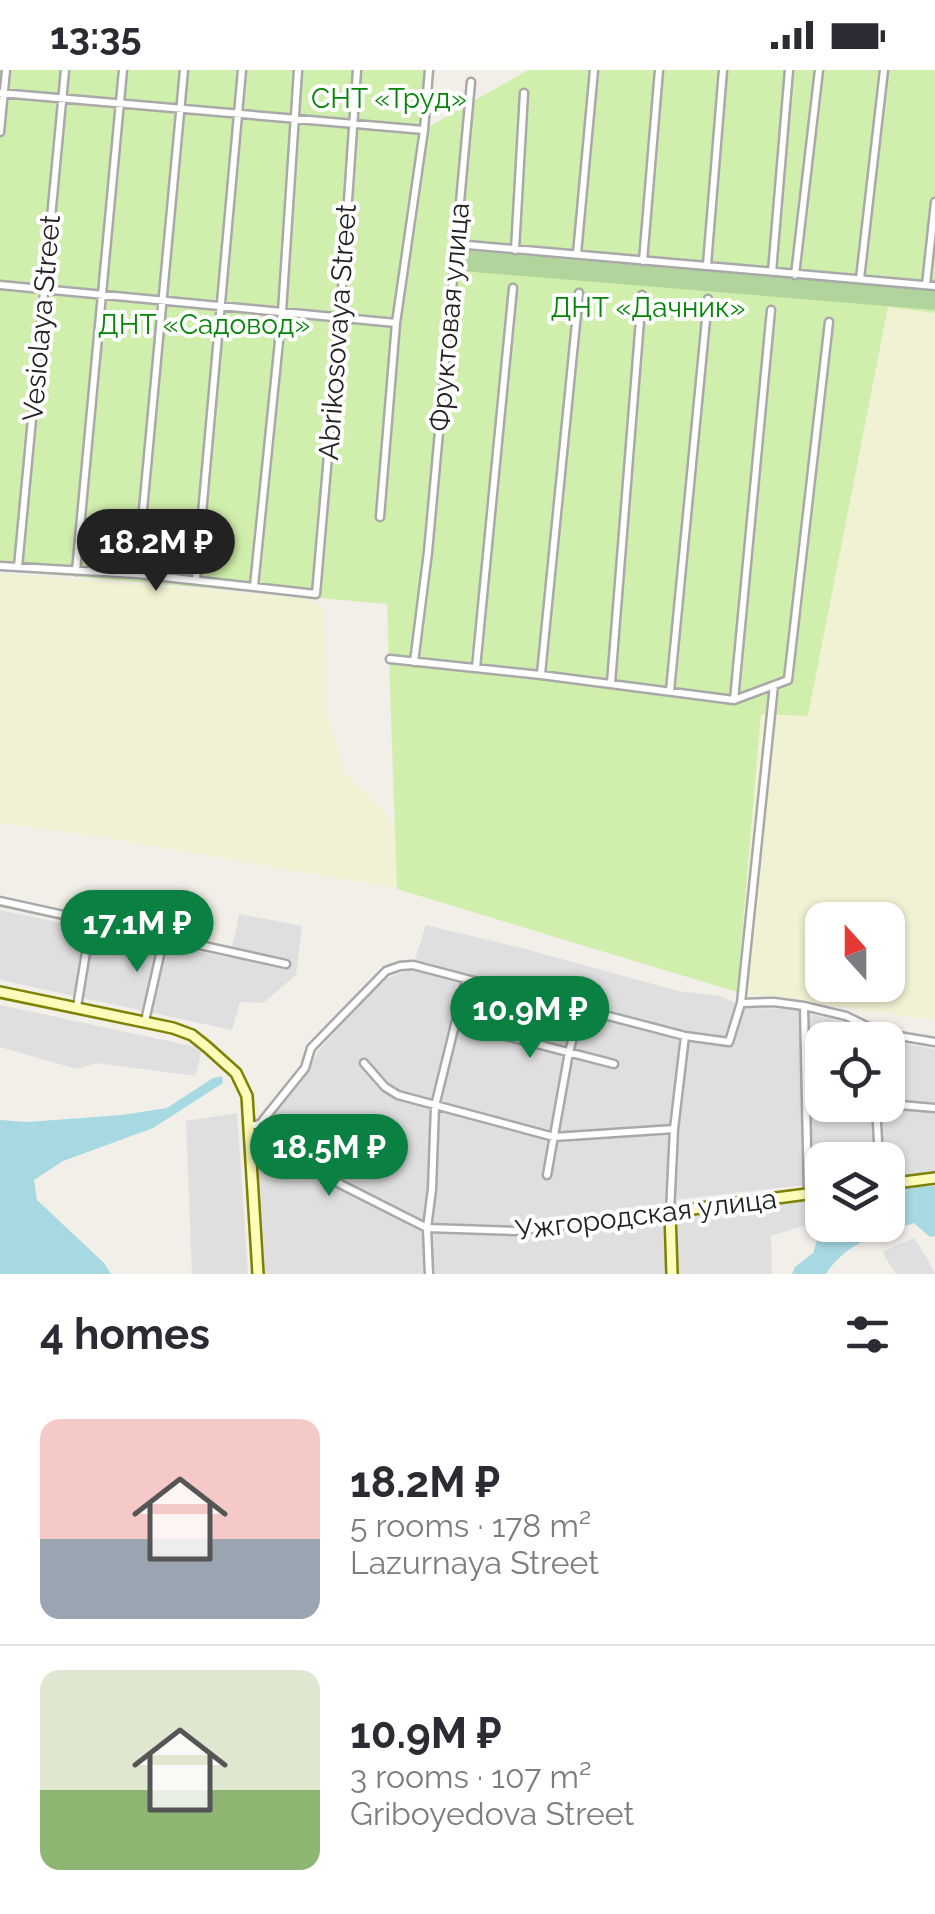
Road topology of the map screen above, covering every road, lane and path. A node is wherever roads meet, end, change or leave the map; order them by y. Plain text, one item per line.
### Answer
1 (6, 70) edge
2 (65, 70) edge
3 (123, 70) edge
4 (184, 70) edge
5 (242, 70) edge
6 (298, 70) edge
7 (357, 70) edge
8 (429, 70) edge
9 (594, 70) edge
10 (659, 70) edge
11 (724, 70) edge
12 (790, 70) edge
13 (819, 70) edge
14 (884, 70) edge
15 (471, 82) dead end
16 (2, 93) edge
17 (524, 93) dead end
18 (62, 97) junction
19 (120, 102) junction
20 (180, 109) junction
21 (239, 115) junction
22 (293, 118) junction
23 (352, 125) junction
24 (424, 130) junction
25 (0, 132) edge
26 (935, 202) edge
27 (456, 244) junction
28 (515, 250) junction
29 (577, 254) junction
30 (642, 261) junction
31 (707, 265) junction
32 (772, 272) junction
33 (796, 275) junction
34 (860, 279) junction
35 (0, 285) edge
36 (930, 286) edge
37 (513, 288) dead end
38 (43, 289) junction
39 (579, 292) dead end
40 (102, 295) junction
41 (642, 295) dead end
42 (708, 299) dead end
43 (161, 301) junction
44 (220, 306) junction
45 (771, 310) dead end
46 (282, 312) junction
47 (340, 316) junction
48 (829, 322) dead end
49 (396, 324) junction
50 (380, 517) dead end
51 (0, 566) edge
52 (18, 567) junction
53 (76, 571) junction
54 (137, 574) junction
55 (196, 580) junction
56 (254, 586) junction
57 (390, 659) dead end
58 (414, 662) junction
59 (476, 668) junction
60 (541, 675) junction
61 (611, 684) junction
62 (774, 685) junction
63 (670, 690) junction
64 (734, 700) junction
65 (0, 902) edge
66 (91, 922) junction
67 (164, 937) junction
68 (286, 964) dead end
69 (466, 980) junction
70 (0, 992) edge
71 (741, 1003) junction
72 (804, 1006) junction
73 (77, 1007) junction
74 (581, 1009) junction
75 (146, 1021) junction
76 (856, 1022) edge
77 (456, 1023) junction
78 (684, 1036) junction
79 (905, 1039) edge
80 (935, 1042) edge
81 (569, 1052) junction
82 (364, 1063) dead end
83 (614, 1064) dead end
84 (905, 1105) edge
85 (435, 1106) junction
86 (935, 1108) edge
87 (255, 1125) junction
88 (674, 1128) junction
89 (554, 1137) junction
90 (807, 1142) edge
91 (548, 1174) dead end
92 (935, 1178) edge
93 (905, 1182) edge
94 (805, 1194) edge
95 (670, 1212) junction
96 (428, 1228) junction
97 (258, 1274) edge
98 (430, 1274) edge
99 (672, 1274) edge

1 - 16 street
2 - 18 street, Vesiolaya Street
3 - 19 street
4 - 20 street
5 - 21 street
6 - 22 street
7 - 23 street, Abrikosovaya Street
8 - 24 street
9 - 29 street
10 - 30 street
11 - 31 street
12 - 32 street
13 - 33 street
14 - 34 street
15 - 27 street, Фруктовая улица
16 - 18 street
16 - 25 street
17 - 28 street
18 - 19 street
18 - 38 street, Vesiolaya Street
19 - 20 street
19 - 40 street
20 - 21 street
20 - 43 street
21 - 22 street
21 - 44 street
22 - 23 street
22 - 46 street
23 - 24 street
23 - 47 street, Abrikosovaya Street
24 - 49 street
26 - 36 street
27 - 28 street
27 - 58 street, Фруктовая улица
28 - 29 street
29 - 30 street
30 - 31 street
31 - 32 street
32 - 33 street
33 - 34 street
34 - 36 street
35 - 38 street
37 - 59 street
38 - 40 street
38 - 52 street, Vesiolaya Street
39 - 60 street
40 - 43 street
40 - 53 street
41 - 61 street
42 - 63 street
43 - 44 street
43 - 54 street
44 - 46 street
44 - 55 street
45 - 64 street
46 - 47 street
46 - 56 street
47 - 49 street
47 - 56 street, Abrikosovaya Street
48 - 62 street
49 - 50 street
51 - 52 street
52 - 53 street
53 - 54 street
54 - 55 street
55 - 56 street
57 - 58 street
58 - 59 street
59 - 60 street
60 - 61 street
61 - 63 street
62 - 64 street
62 - 71 street
63 - 64 street
65 - 66 street
66 - 67 street
66 - 73 street
67 - 68 street
67 - 75 street
69 - 74 street
69 - 77 street
69 - 87 street
70 - 73 street
71 - 72 street
71 - 78 street
72 - 76 street
72 - 90 street
73 - 75 street
74 - 78 street
74 - 81 street
75 - 87 street
77 - 81 street
77 - 85 street
78 - 88 street
79 - 80 street
81 - 83 street
81 - 89 street
82 - 85 street
84 - 86 street
85 - 89 street
85 - 96 street
87 - 96 street, Ужгородская улица
87 - 97 street
88 - 89 street
88 - 95 street
89 - 91 street
92 - 93 street
94 - 95 street, Ужгородская улица
95 - 96 street, Ужгородская улица
95 - 99 street
96 - 98 street

